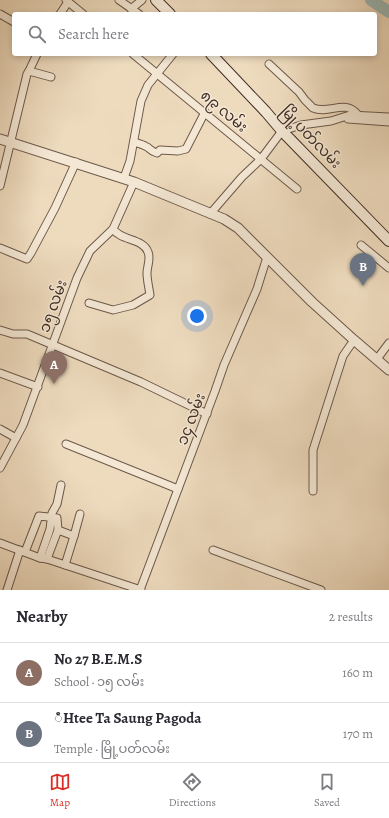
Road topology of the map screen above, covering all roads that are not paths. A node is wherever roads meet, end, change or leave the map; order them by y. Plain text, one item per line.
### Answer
1 (119, 0) edge
2 (142, 0) edge
3 (156, 0) edge
4 (67, 1) edge
5 (131, 9) junction
6 (61, 12) edge
7 (81, 12) edge
8 (136, 12) edge
9 (168, 12) edge
10 (0, 14) edge
11 (12, 21) edge
12 (36, 56) edge
13 (136, 56) edge
14 (171, 56) edge
15 (213, 56) edge
16 (269, 64) dead end
17 (29, 71) junction
18 (157, 73) junction
19 (51, 77) dead end
20 (205, 112) junction
21 (358, 115) junction
22 (389, 117) edge
23 (342, 118) junction
24 (389, 122) edge
25 (282, 131) junction
26 (0, 139) edge
27 (10, 142) junction
28 (134, 142) junction
29 (261, 159) junction
30 (76, 162) junction
31 (124, 178) junction
32 (134, 182) junction
33 (0, 186) edge
34 (297, 189) dead end
35 (210, 214) junction
36 (113, 229) junction
37 (389, 241) edge
38 (361, 245) dead end
39 (0, 248) edge
40 (267, 257) junction
41 (389, 268) edge
42 (89, 302) dead end
43 (0, 330) edge
44 (354, 340) junction
45 (389, 343) edge
46 (53, 345) junction
47 (377, 359) junction
48 (389, 370) edge
49 (0, 373) edge
50 (38, 387) junction
51 (207, 414) junction
52 (0, 430) edge
53 (16, 438) junction
54 (66, 444) dead end
55 (0, 468) edge
56 (61, 485) dead end
57 (178, 489) junction
58 (313, 491) dead end
59 (80, 514) dead end
60 (53, 517) junction
61 (58, 530) junction
62 (74, 536) junction
63 (0, 543) edge
64 (213, 550) dead end
65 (22, 551) junction
66 (43, 558) junction
67 (64, 565) junction
68 (8, 590) edge
69 (140, 590) edge
70 (322, 590) edge

1 - 5 street
2 - 5 street
3 - 9 main road
4 - 6 street
4 - 7 street
5 - 8 street
10 - 11 street
12 - 17 street
13 - 18 street, ၈၉ လမ်း
14 - 18 street
15 - 25 main road, မြို့ပတ်လမ်း
16 - 21 street
17 - 19 street
17 - 27 street
18 - 20 street, ၈၉ လမ်း
18 - 28 street
20 - 28 street
20 - 29 street, ၈၉ လမ်း
21 - 22 street
21 - 23 street
23 - 24 street
23 - 25 street
25 - 29 street
25 - 37 main road, မြို့ပတ်လမ်း
26 - 27 street
27 - 30 street
27 - 33 street
28 - 31 street
29 - 34 street, ၈၉ လမ်း
29 - 35 street
30 - 31 street
30 - 39 street
31 - 32 street
32 - 35 street
32 - 36 street, ၁၅ လမ်း
35 - 40 street
36 - 42 street
36 - 46 street, ၁၅ လမ်း
38 - 41 street
40 - 44 street
40 - 51 street, ၁၄ လမ်း
43 - 46 street
44 - 47 street
44 - 58 street
45 - 47 street
46 - 50 street, ၁၅ လမ်း
46 - 51 street
47 - 48 street
49 - 50 street
50 - 53 street, ၁၅ လမ်း
51 - 57 street, ၁၄ လမ်း
52 - 53 street
53 - 55 street, ၁၅ လမ်း
54 - 57 street
56 - 60 street
57 - 69 street, ၁၄ လမ်း
59 - 62 street
60 - 61 street
60 - 65 street
60 - 66 street
61 - 62 street
61 - 66 street
62 - 67 street
63 - 65 street
64 - 70 street
65 - 66 street
65 - 68 street
66 - 67 street
67 - 69 street

